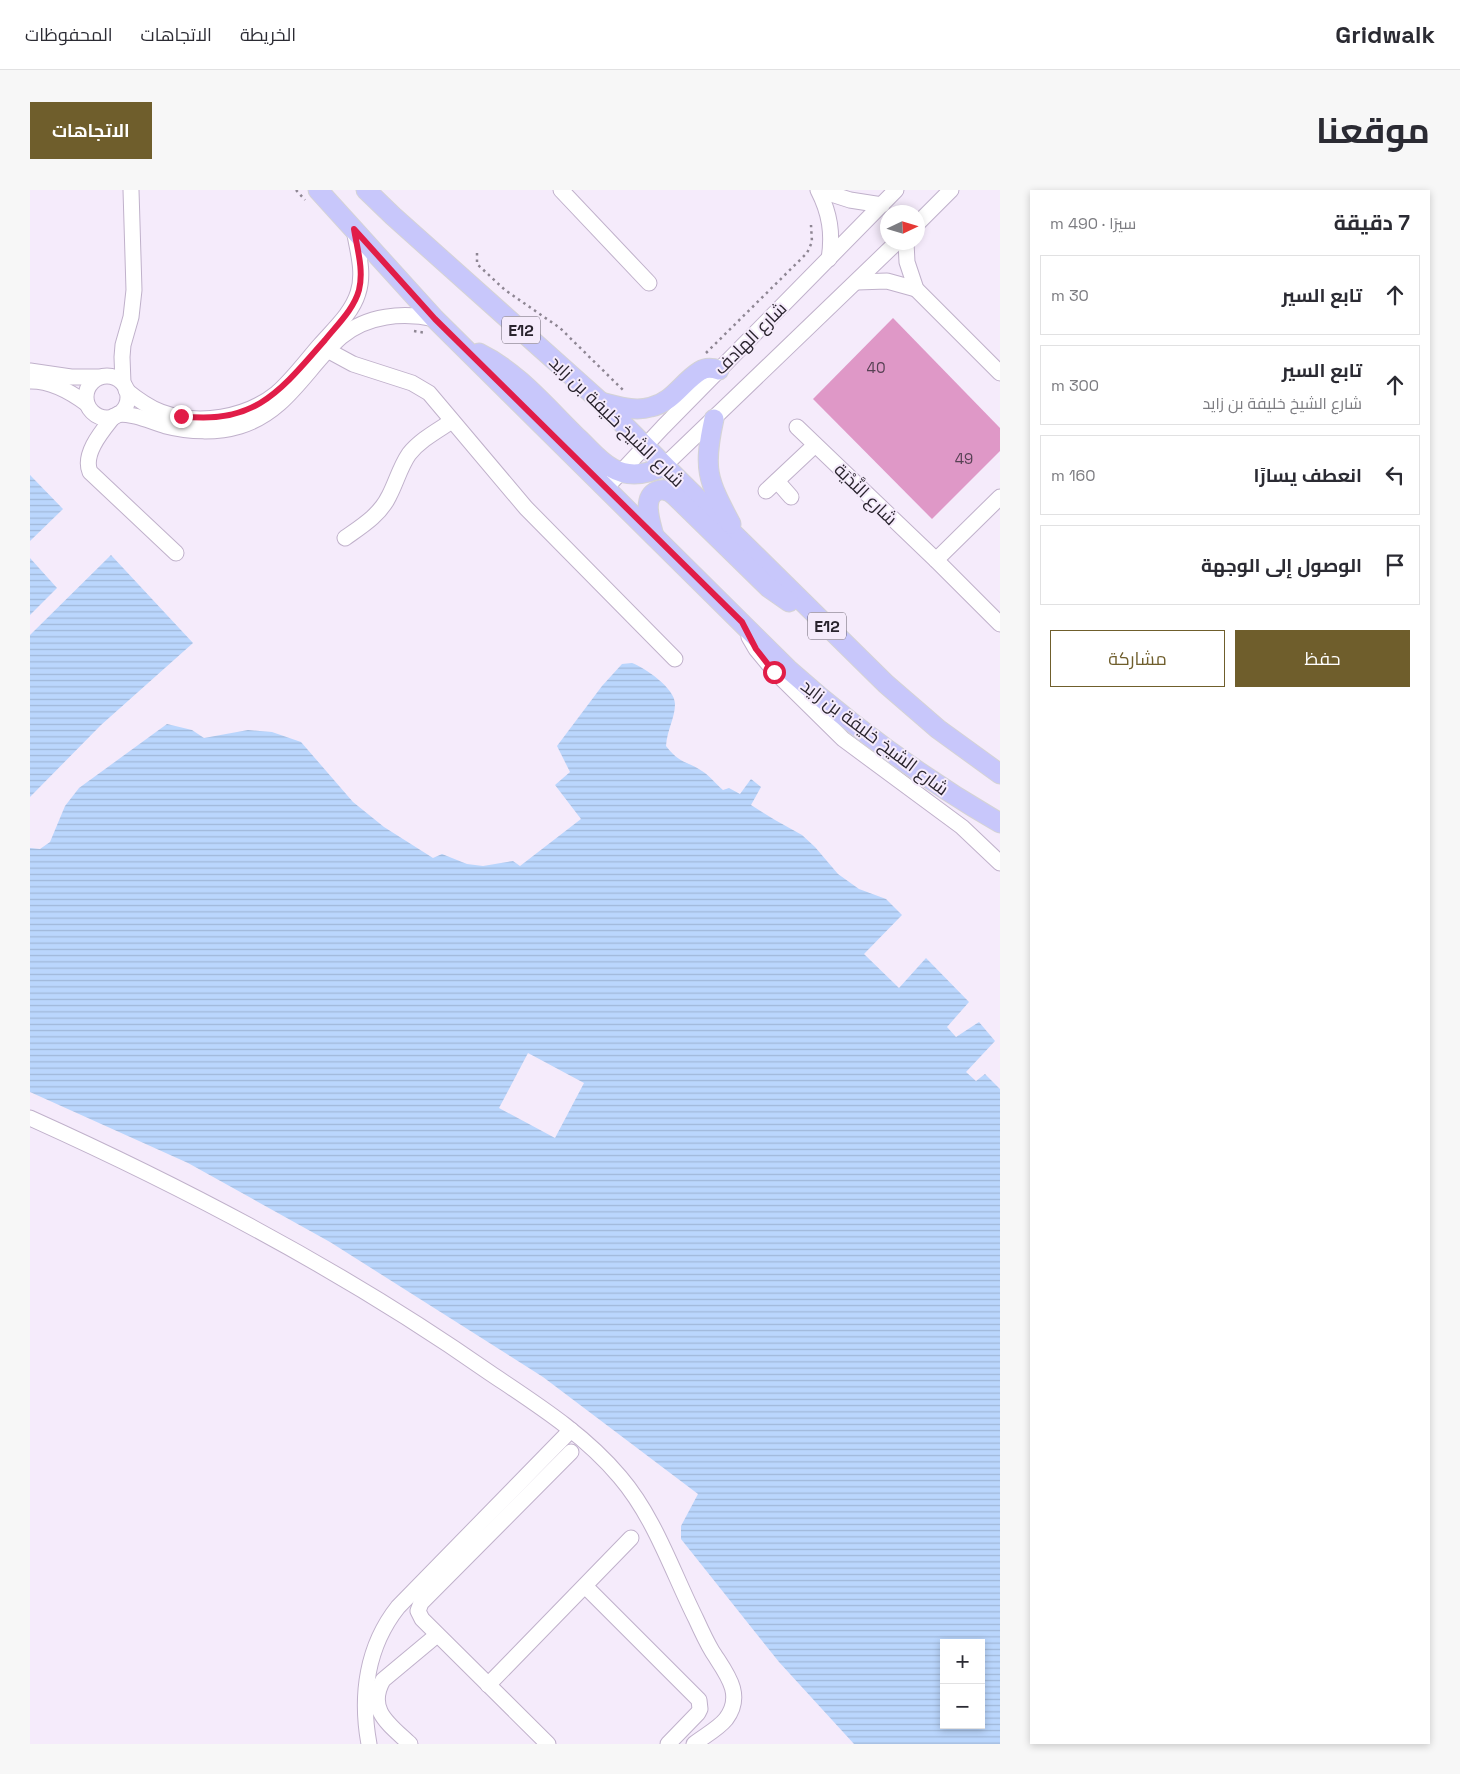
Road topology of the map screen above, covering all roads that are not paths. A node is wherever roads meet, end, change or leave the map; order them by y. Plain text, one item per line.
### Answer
1 (131, 190) edge
2 (318, 190) edge
3 (366, 190) edge
4 (374, 190) edge
5 (560, 190) edge
6 (819, 190) edge
7 (896, 190) edge
8 (951, 190) edge
9 (882, 205) joint
10 (880, 207) edge
11 (925, 215) edge
12 (393, 216) junction
13 (354, 229) junction
14 (889, 250) edge
15 (906, 250) edge
16 (829, 259) junction
17 (649, 282) dead end
18 (857, 282) junction
19 (916, 290) junction
20 (435, 319) junction
21 (123, 345) junction
22 (465, 348) junction
23 (329, 351) junction
24 (719, 370) junction
25 (30, 371) edge
26 (1000, 372) edge
27 (100, 377) junction
28 (30, 381) edge
29 (124, 386) junction
30 (601, 402) junction
31 (88, 405) junction
32 (116, 415) junction
33 (714, 419) junction
34 (452, 421) junction
35 (797, 427) dead end
36 (815, 445) junction
37 (645, 447) junction
38 (92, 450) junction
39 (664, 466) junction
40 (621, 472) junction
41 (606, 488) junction
42 (791, 497) dead end
43 (1000, 497) edge
44 (654, 536) junction
45 (345, 538) dead end
46 (740, 541) junction
47 (176, 553) dead end
48 (936, 560) junction
49 (811, 611) junction
50 (742, 622) junction
51 (1000, 624) edge
52 (675, 659) dead end
53 (1000, 774) edge
54 (1000, 823) edge
55 (1000, 863) edge
56 (30, 1118) edge
57 (571, 1430) junction
58 (572, 1452) dead end
59 (631, 1538) dead end
60 (584, 1586) junction
61 (438, 1635) junction
62 (488, 1685) junction
63 (368, 1744) edge
64 (410, 1744) edge
65 (548, 1744) edge
66 (668, 1744) edge
67 (694, 1744) edge

1 - 21 street
2 - 13 main road, شارع الشيخ خليفة بن زايد
3 - 12 main road, شارع الشيخ خليفة بن زايد / E12
4 - 12 main road
5 - 17 street
6 - 9 street
6 - 16 street
7 - 9 street, شارع الهادف
8 - 11 street
10 - 16 street, شارع الهادف
12 - 30 main road, شارع الشيخ خليفة بن زايد / E12
13 - 20 main road, شارع الشيخ خليفة بن زايد
13 - 29 street
14 - 18 street, شارع الهادف
15 - 19 street
16 - 24 street, شارع الهادف
18 - 19 street
18 - 33 street, شارع الهادف
19 - 26 street
20 - 22 main road, شارع الشيخ خليفة بن زايد
20 - 23 street
21 - 27 street
21 - 29 street
22 - 40 main road
22 - 41 main road, شارع الشيخ خليفة بن زايد
23 - 32 street
23 - 34 street
24 - 30 main road
24 - 37 street, شارع الهادف
25 - 27 street
27 - 29 street
27 - 31 street
28 - 31 street
29 - 32 street
30 - 37 main road, شارع الشيخ خليفة بن زايد / E12
31 - 32 street
31 - 38 street
32 - 38 street
33 - 39 street, شارع الهادف
33 - 46 main road
34 - 45 street
34 - 52 street
35 - 36 street, شارع النَّدْيَة
36 - 42 street
36 - 48 street, شارع النَّدْيَة
37 - 39 main road, شارع الشيخ خليفة بن زايد / E12
37 - 40 street, شارع الهادف
38 - 47 street
39 - 40 main road
39 - 46 main road, شارع الشيخ خليفة بن زايد / E12
40 - 41 street, شارع الهادف
41 - 44 main road, شارع الشيخ خليفة بن زايد
43 - 48 street
44 - 49 main road
44 - 50 main road, شارع الشيخ خليفة بن زايد
46 - 49 main road, شارع الشيخ خليفة بن زايد / E12
48 - 51 street, شارع النَّدْيَة
49 - 53 main road, شارع الشيخ خليفة بن زايد / E12
50 - 54 main road, شارع الشيخ خليفة بن زايد
50 - 55 street
56 - 57 street
57 - 63 street
57 - 67 street
58 - 61 street
59 - 60 street
60 - 62 street
60 - 66 street
61 - 62 street
61 - 64 street
62 - 65 street

